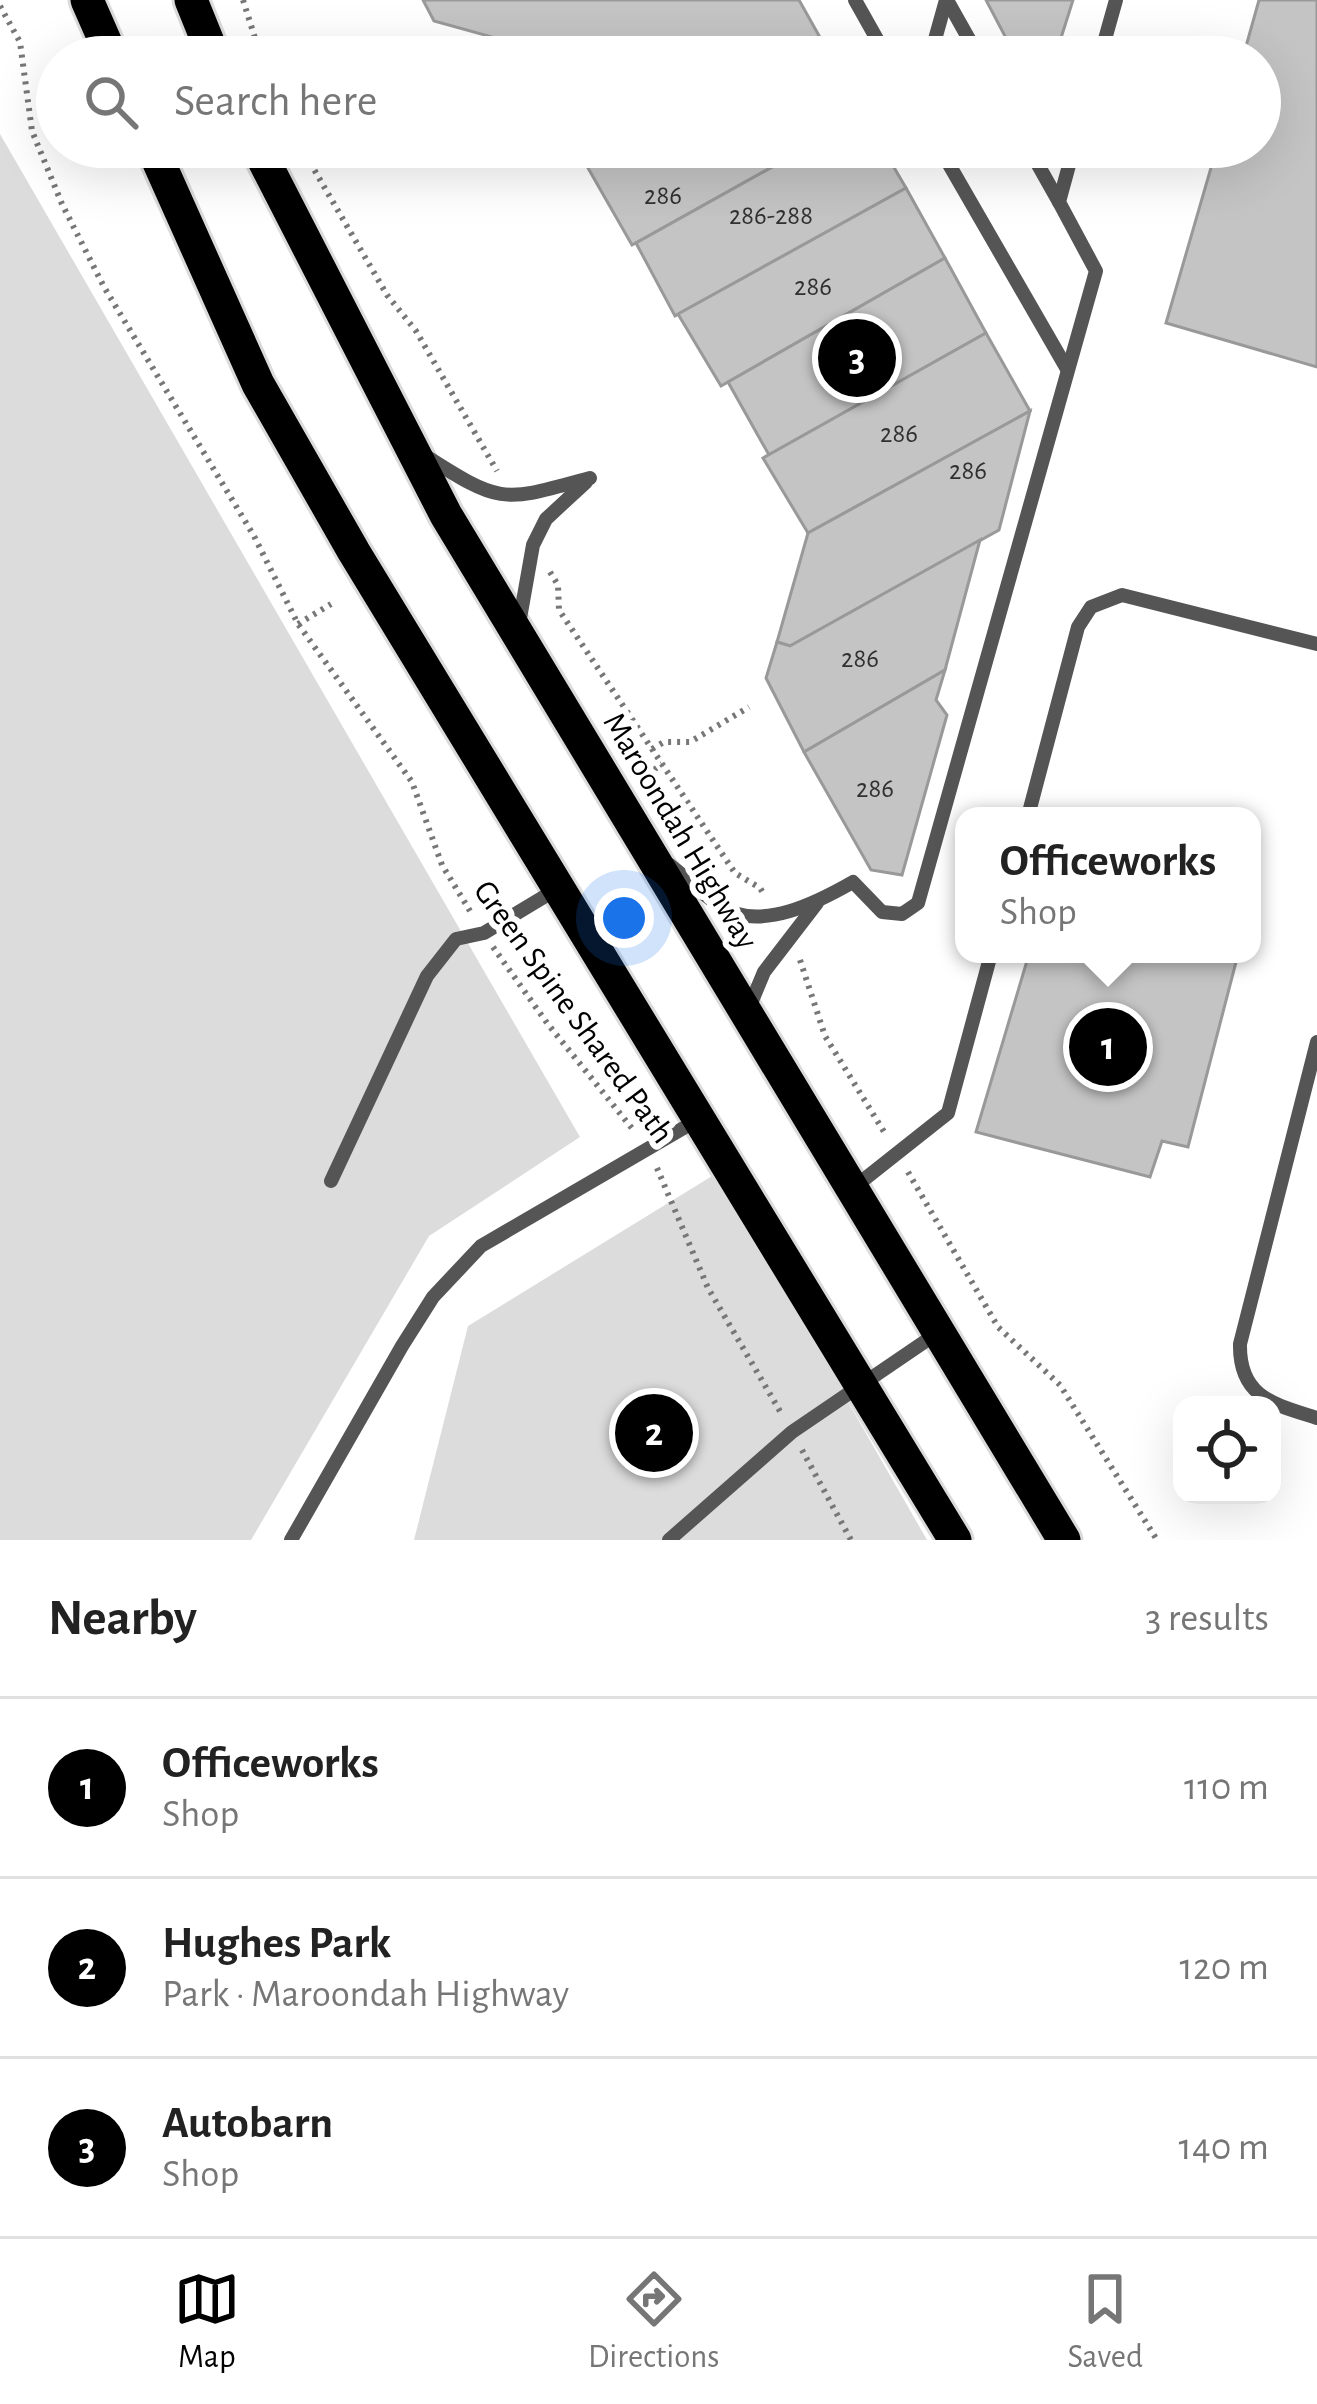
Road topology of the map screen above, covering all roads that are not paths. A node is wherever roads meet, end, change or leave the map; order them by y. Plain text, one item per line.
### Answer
1 (87, 0) edge
2 (191, 0) edge
3 (855, 0) edge
4 (947, 0) edge
5 (1116, 0) edge
6 (103, 36) edge
7 (206, 36) edge
8 (875, 36) edge
9 (936, 36) edge
10 (967, 36) edge
11 (1106, 36) edge
12 (161, 168) edge
13 (268, 168) edge
14 (951, 168) edge
15 (1040, 168) edge
16 (1068, 168) edge
17 (1059, 202) junction
18 (1067, 369) junction
19 (415, 449) junction
20 (517, 634) junction
21 (1317, 644) edge
22 (1030, 807) edge
23 (648, 846) junction
24 (557, 889) junction
25 (817, 903) junction
26 (989, 963) edge
27 (747, 1012) junction
28 (1317, 1042) edge
29 (699, 1119) junction
30 (331, 1181) dead end
31 (852, 1189) junction
32 (936, 1334) junction
33 (861, 1384) junction
34 (1317, 1418) edge
35 (291, 1540) edge
36 (670, 1540) edge
37 (956, 1540) edge
38 (1064, 1540) edge

1 - 6 highway
2 - 7 highway
3 - 8 lane
4 - 9 lane
4 - 10 lane
5 - 11 lane
12 - 24 highway
13 - 19 highway, Maroondah Highway
14 - 18 lane
15 - 17 lane
16 - 17 lane
17 - 18 lane
18 - 25 lane
19 - 20 highway, Maroondah Highway
19 - 20 lane
20 - 23 highway, Maroondah Highway
21 - 22 lane
23 - 25 lane
23 - 27 highway, Maroondah Highway
24 - 29 highway
24 - 30 lane
25 - 27 lane
26 - 31 lane
27 - 31 highway, Maroondah Highway
28 - 34 lane
29 - 33 highway
29 - 35 lane
31 - 32 highway, Maroondah Highway
32 - 33 lane
32 - 38 highway, Maroondah Highway
33 - 36 lane
33 - 37 highway

